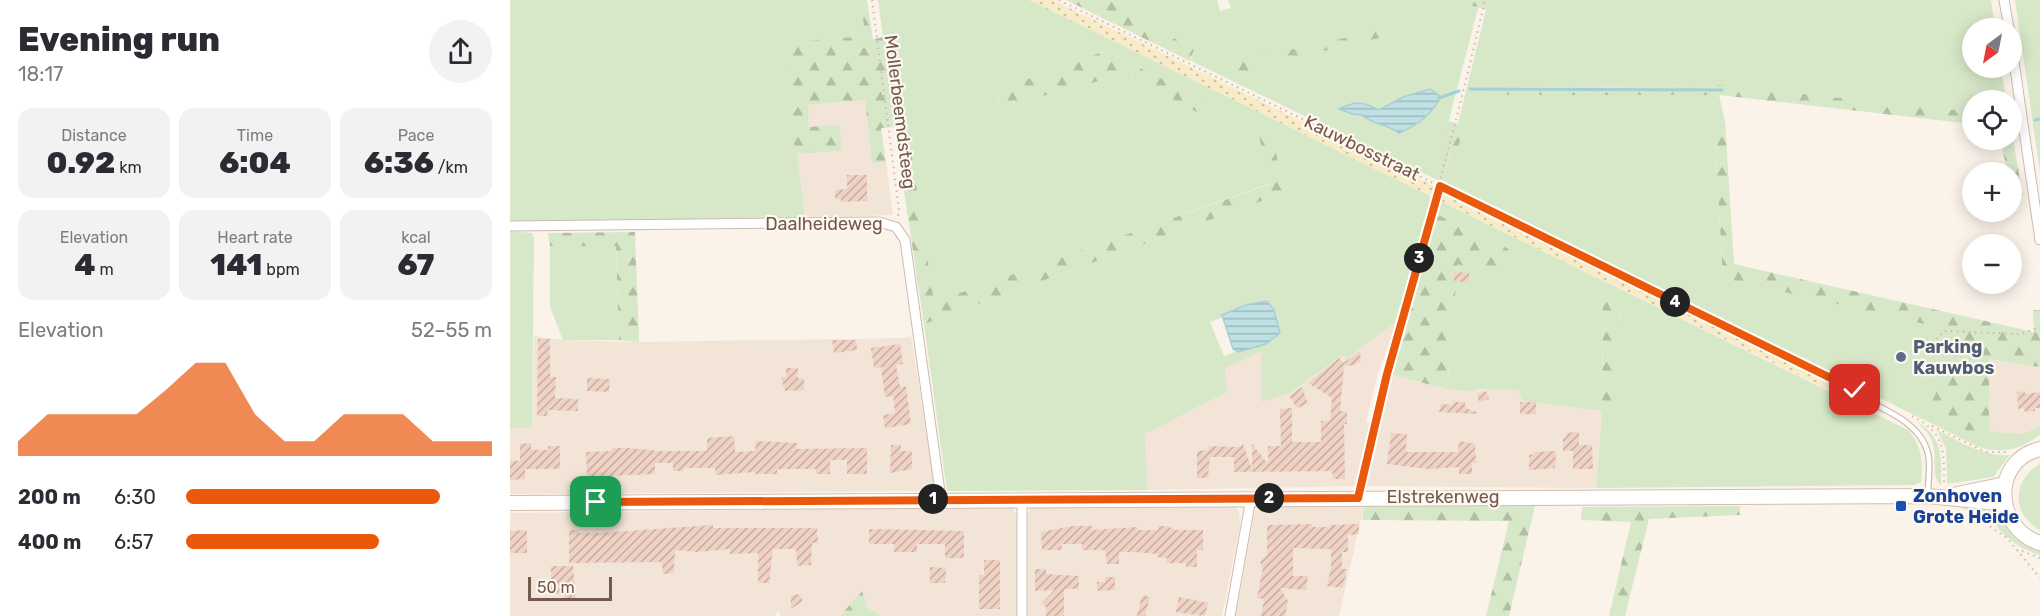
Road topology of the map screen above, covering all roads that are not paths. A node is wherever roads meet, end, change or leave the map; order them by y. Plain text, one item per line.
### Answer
1 (2004, 0) edge
2 (2007, 18) edge
3 (2016, 78) edge
4 (510, 226) edge
5 (2040, 240) edge
6 (1854, 392) road end
7 (2040, 450) edge
8 (2005, 484) junction
9 (1928, 496) junction
10 (1944, 496) junction
11 (1251, 498) junction
12 (941, 499) junction
13 (1022, 500) junction
14 (510, 503) edge
15 (2004, 506) junction
16 (2040, 543) edge
17 (1022, 616) edge
18 (1230, 616) edge

1 - 2 street
3 - 5 street
4 - 12 street, Daalheideweg
6 - 9 lane
7 - 8 street
8 - 10 street, Elstrekenweg
8 - 15 street
9 - 10 street, Elstrekenweg
9 - 11 street, Elstrekenweg
10 - 15 street, Elstrekenweg
11 - 13 street, Elstrekenweg
11 - 18 street
12 - 13 street, Elstrekenweg
12 - 14 street, Elstrekenweg
13 - 17 street
15 - 16 street

